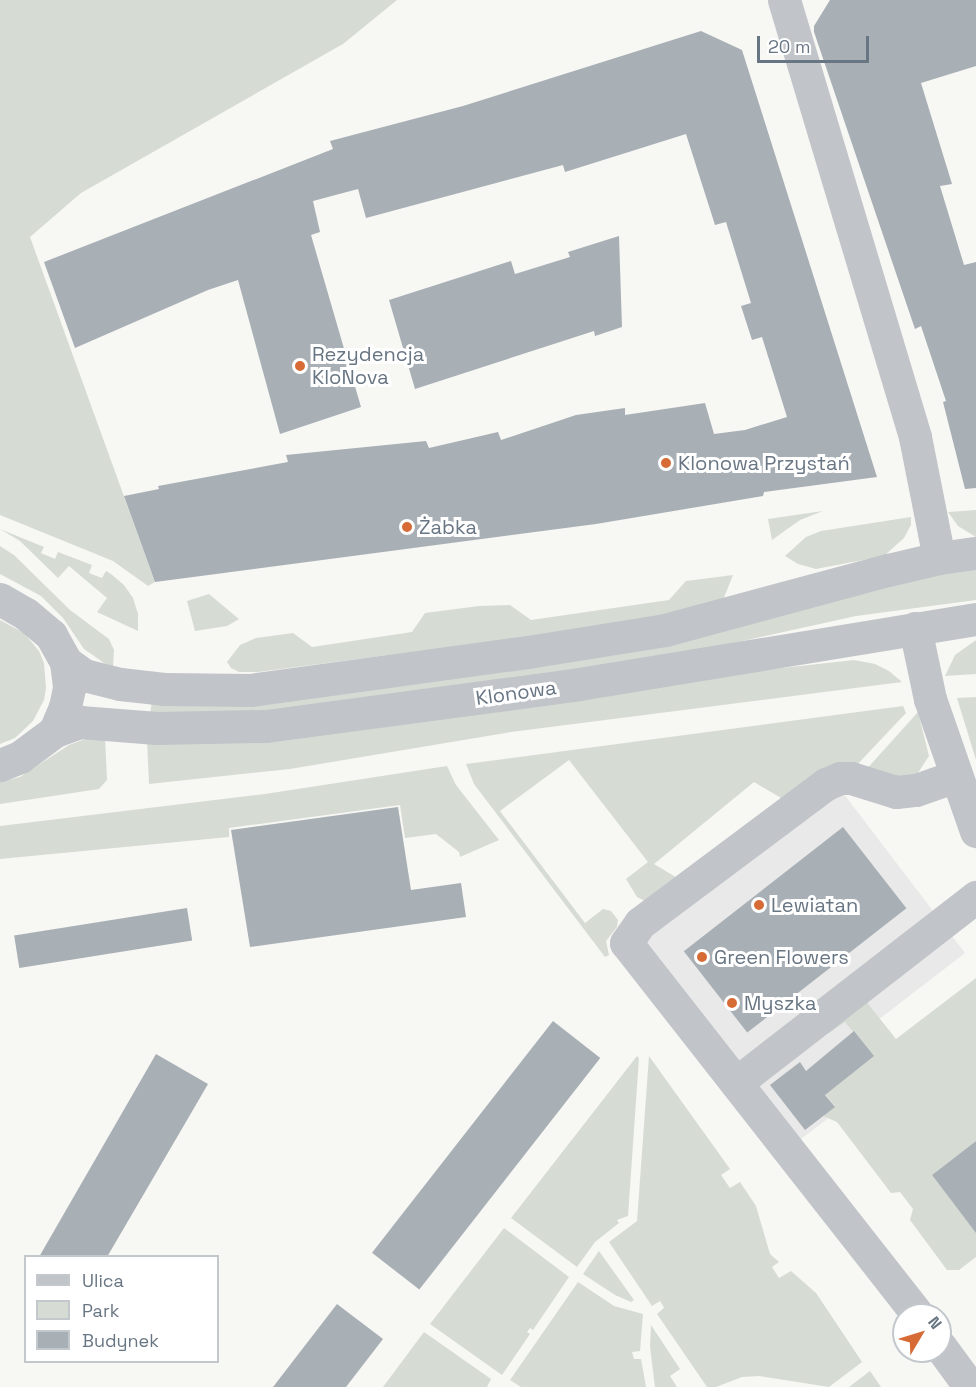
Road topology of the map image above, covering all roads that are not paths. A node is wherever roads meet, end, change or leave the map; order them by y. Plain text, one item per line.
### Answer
1 (784, 0) edge
2 (976, 553) edge
3 (939, 558) junction
4 (0, 599) edge
5 (976, 620) edge
6 (915, 628) junction
7 (66, 662) junction
8 (55, 731) junction
9 (0, 765) edge
10 (956, 776) junction
11 (976, 831) edge
12 (976, 897) edge
13 (736, 1083) junction
14 (909, 1303) edge
15 (952, 1362) edge
16 (970, 1387) edge

1 - 3 street
2 - 3 street, Klonowa
3 - 7 street, Klonowa
4 - 7 street
5 - 6 street, Klonowa
6 - 8 street, Klonowa
6 - 10 street
7 - 8 street
8 - 9 street
10 - 11 street
10 - 13 street
12 - 13 street
13 - 14 street
15 - 16 street

